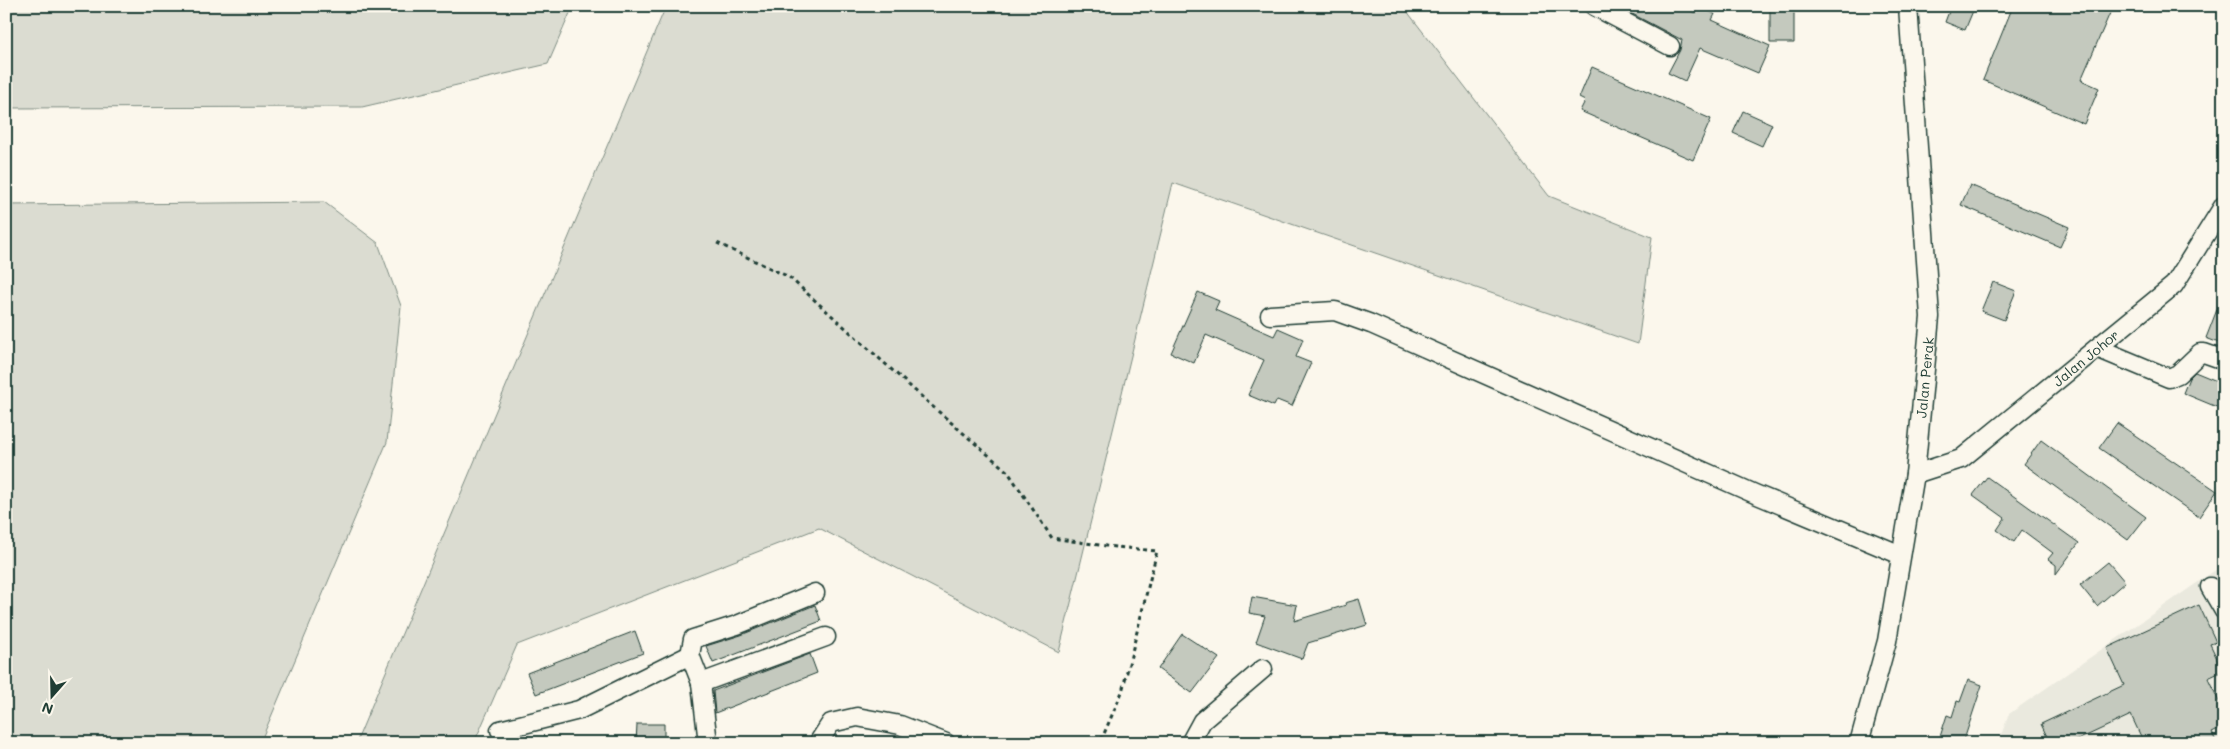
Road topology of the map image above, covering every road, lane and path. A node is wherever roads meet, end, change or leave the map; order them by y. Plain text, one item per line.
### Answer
1 (1594, 6) edge
2 (1908, 6) edge
3 (1670, 46) dead end
4 (2224, 206) edge
5 (717, 243) dead end
6 (1270, 315) dead end
7 (2097, 348) junction
8 (2224, 360) edge
9 (1915, 474) junction
10 (1902, 555) junction
11 (2210, 587) dead end
12 (814, 593) dead end
13 (2224, 611) edge
14 (826, 638) dead end
15 (690, 655) junction
16 (1263, 669) dead end
17 (701, 684) junction
18 (511, 743) edge
19 (708, 743) edge
20 (818, 743) edge
21 (946, 743) edge
22 (1100, 743) edge
23 (1190, 743) edge
24 (1859, 743) edge

1 - 3 street
2 - 9 street, Jalan Perak
4 - 7 street, Jalan Johor
5 - 22 path
6 - 10 street
7 - 8 street
7 - 9 street, Jalan Johor
9 - 10 street, Jalan Perak
10 - 24 street, Jalan Perak
11 - 13 street
12 - 15 street
14 - 17 street
15 - 17 street
15 - 18 street
16 - 23 street
17 - 19 street
20 - 21 street

